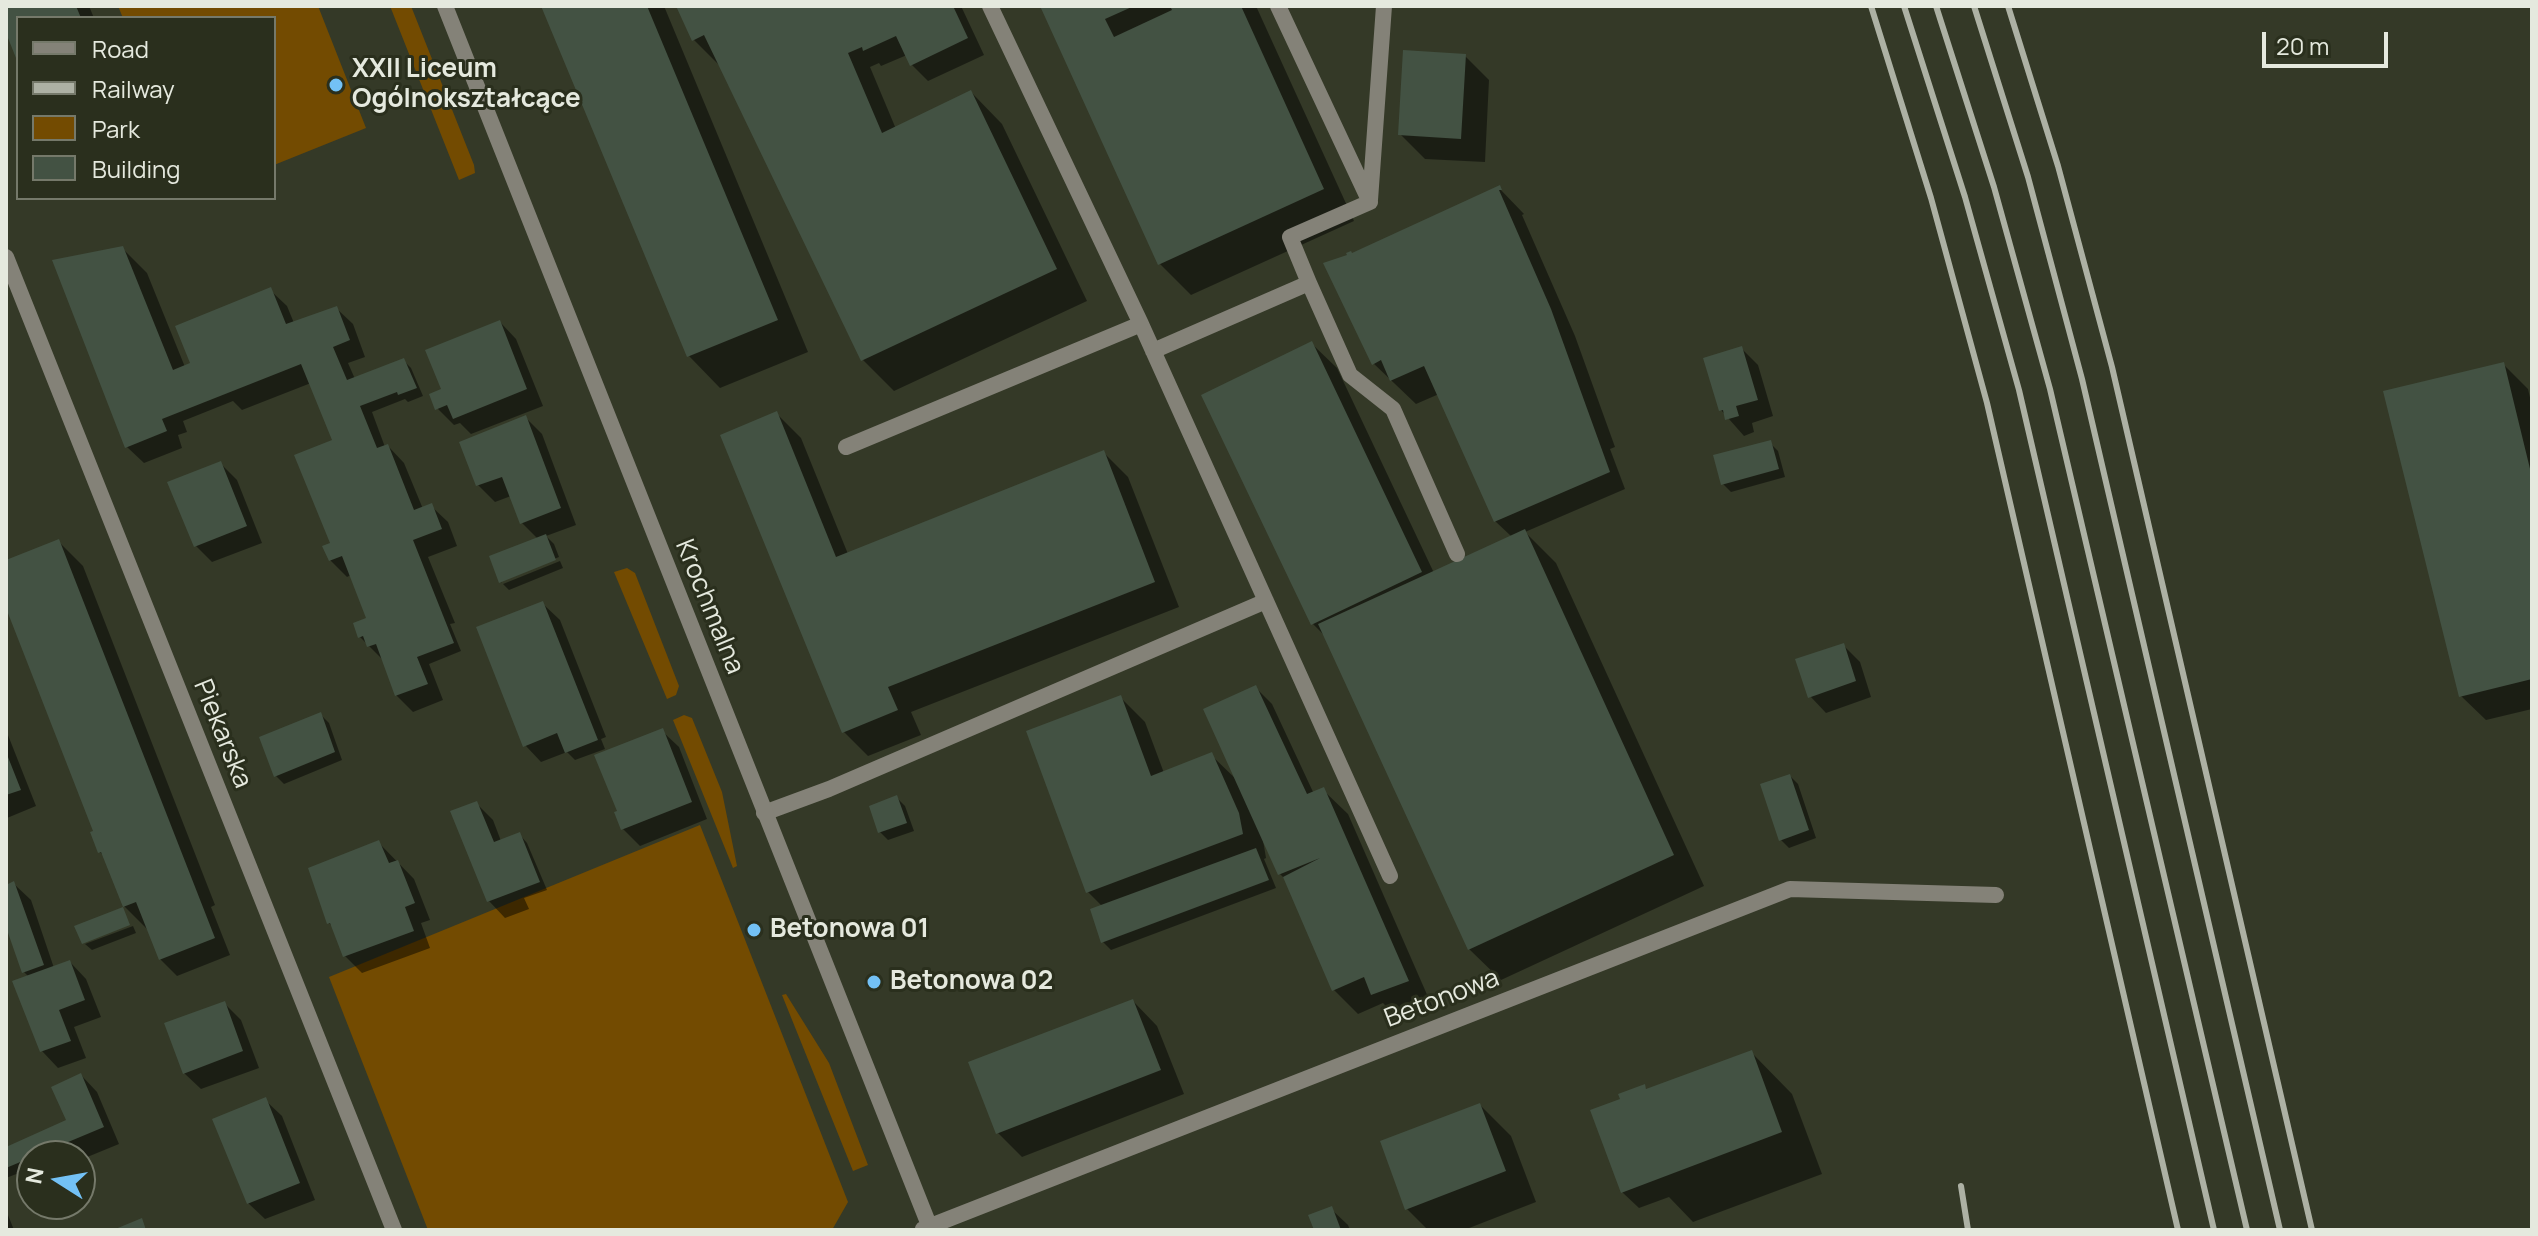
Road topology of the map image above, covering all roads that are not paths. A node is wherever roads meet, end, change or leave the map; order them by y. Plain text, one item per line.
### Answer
1 (445, 6) edge
2 (990, 6) edge
3 (1278, 6) edge
4 (1384, 6) edge
5 (1370, 202) junction
6 (6, 257) edge
7 (1309, 283) junction
8 (1141, 324) junction
9 (1153, 351) junction
10 (846, 447) dead end
11 (1457, 554) dead end
12 (1266, 601) junction
13 (764, 813) junction
14 (1390, 876) dead end
15 (1996, 895) dead end
16 (930, 1229) edge
17 (394, 1230) edge

1 - 13 street, Krochmalna
2 - 8 street
3 - 5 street
4 - 5 street
5 - 7 street
6 - 17 street, Piekarska
7 - 9 street
7 - 11 street
8 - 9 street
8 - 10 street
9 - 12 street
12 - 13 street
12 - 14 street
13 - 16 street, Krochmalna
15 - 16 street, Betonowa

